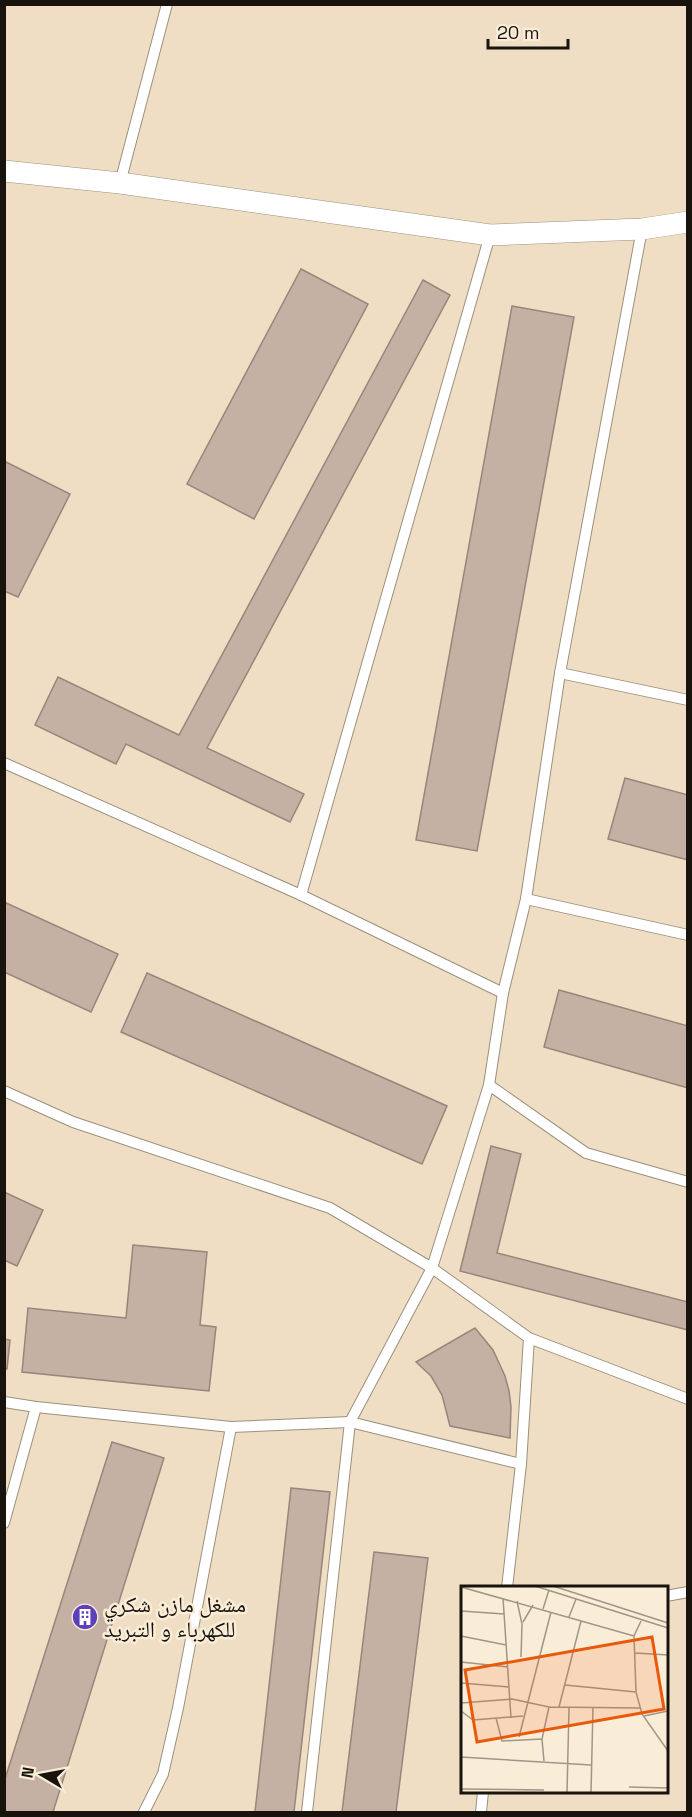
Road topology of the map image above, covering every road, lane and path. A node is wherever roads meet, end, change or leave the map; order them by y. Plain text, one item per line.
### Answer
1 (166, 4) edge
2 (4, 171) edge
3 (120, 183) junction
4 (687, 222) edge
5 (642, 229) junction
6 (490, 235) junction
7 (560, 673) junction
8 (687, 700) edge
9 (4, 764) edge
10 (301, 895) junction
11 (525, 899) junction
12 (687, 935) edge
13 (503, 993) junction
14 (489, 1085) junction
15 (4, 1091) edge
16 (687, 1182) edge
17 (432, 1268) junction
18 (529, 1338) junction
19 (687, 1399) edge
20 (4, 1402) edge
21 (36, 1407) junction
22 (350, 1422) junction
23 (231, 1426) junction
24 (521, 1464) junction
25 (4, 1523) edge
26 (507, 1586) edge
27 (687, 1592) edge
28 (668, 1596) edge
29 (483, 1793) edge
30 (144, 1812) edge
31 (307, 1812) edge
32 (481, 1812) edge

1 - 3 lane
2 - 3 street
3 - 6 street
4 - 5 street
5 - 6 street
5 - 7 lane
6 - 10 lane
7 - 8 lane
7 - 11 lane
9 - 10 lane
10 - 13 lane
11 - 12 lane
11 - 13 lane
13 - 14 lane
14 - 16 lane
14 - 17 lane
15 - 17 lane
17 - 18 lane
17 - 22 lane
18 - 19 lane
18 - 24 lane
20 - 21 lane
21 - 23 lane
21 - 25 lane
22 - 23 lane
22 - 24 lane
22 - 31 lane
23 - 30 lane
24 - 26 lane
27 - 28 lane
29 - 32 lane

